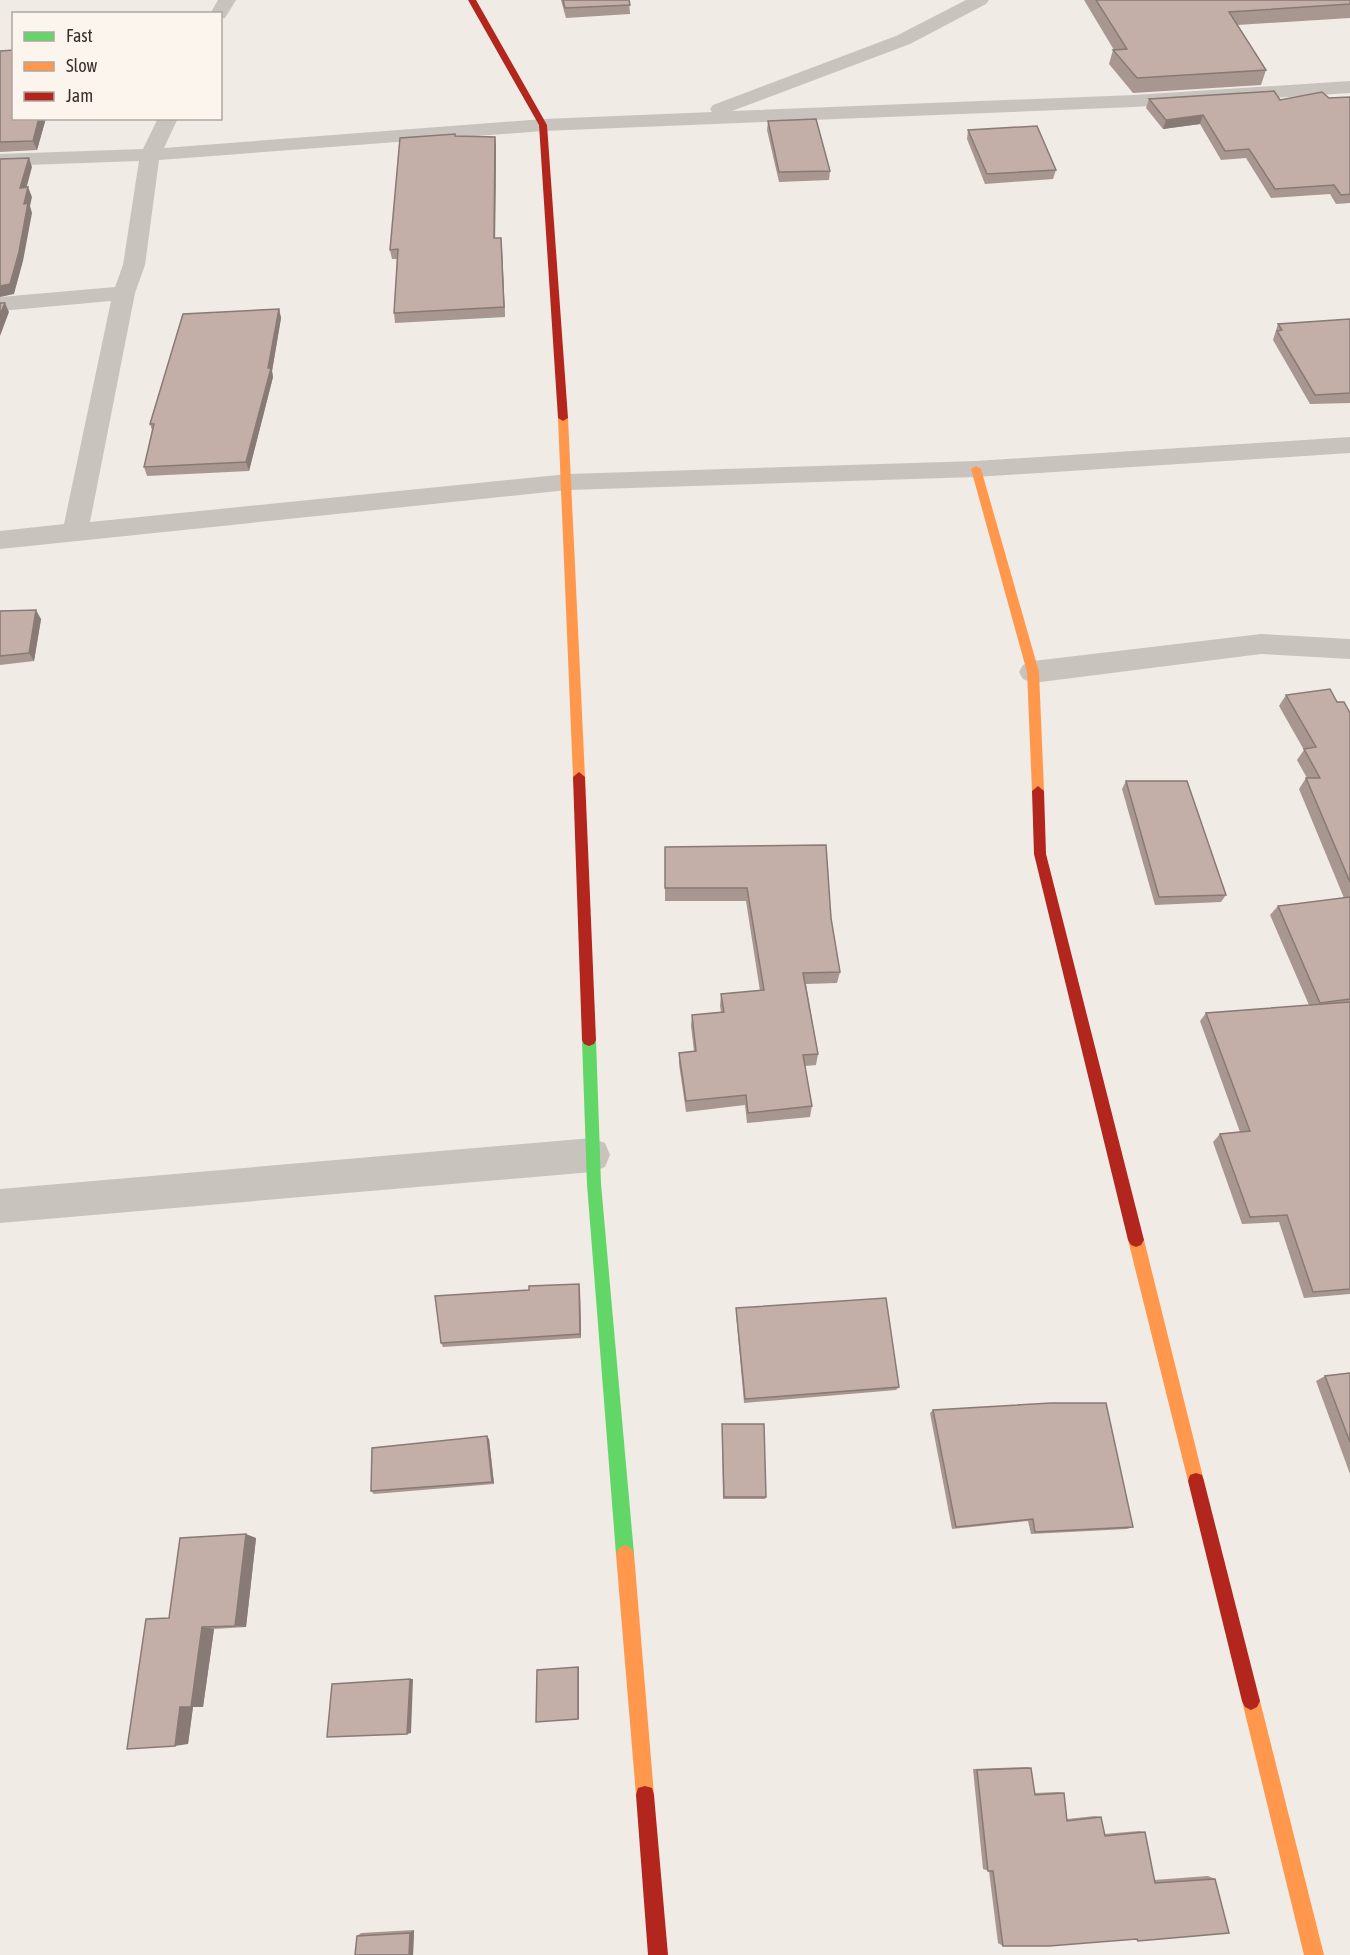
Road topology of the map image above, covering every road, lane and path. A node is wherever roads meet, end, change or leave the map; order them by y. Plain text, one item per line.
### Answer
1 (472, 0) edge
2 (980, 0) edge
3 (1350, 87) edge
4 (693, 119) junction
5 (167, 120) edge
6 (543, 125) junction
7 (150, 155) junction
8 (0, 160) edge
9 (124, 293) junction
10 (0, 304) edge
11 (1350, 445) edge
12 (976, 469) junction
13 (568, 483) junction
14 (75, 533) junction
15 (0, 540) edge
16 (1350, 649) edge
17 (1034, 672) junction
18 (592, 1155) junction
19 (0, 1206) edge
20 (658, 1955) edge
21 (1314, 1955) edge

1 - 6 street
2 - 4 street
3 - 4 street
4 - 6 street
5 - 7 street
6 - 7 street
6 - 13 street
7 - 8 street
7 - 9 street
9 - 10 street
9 - 14 street
11 - 12 street
12 - 13 street
12 - 17 street
13 - 14 street
13 - 18 street
14 - 15 street
16 - 17 street
17 - 21 street
18 - 19 street
18 - 20 street

